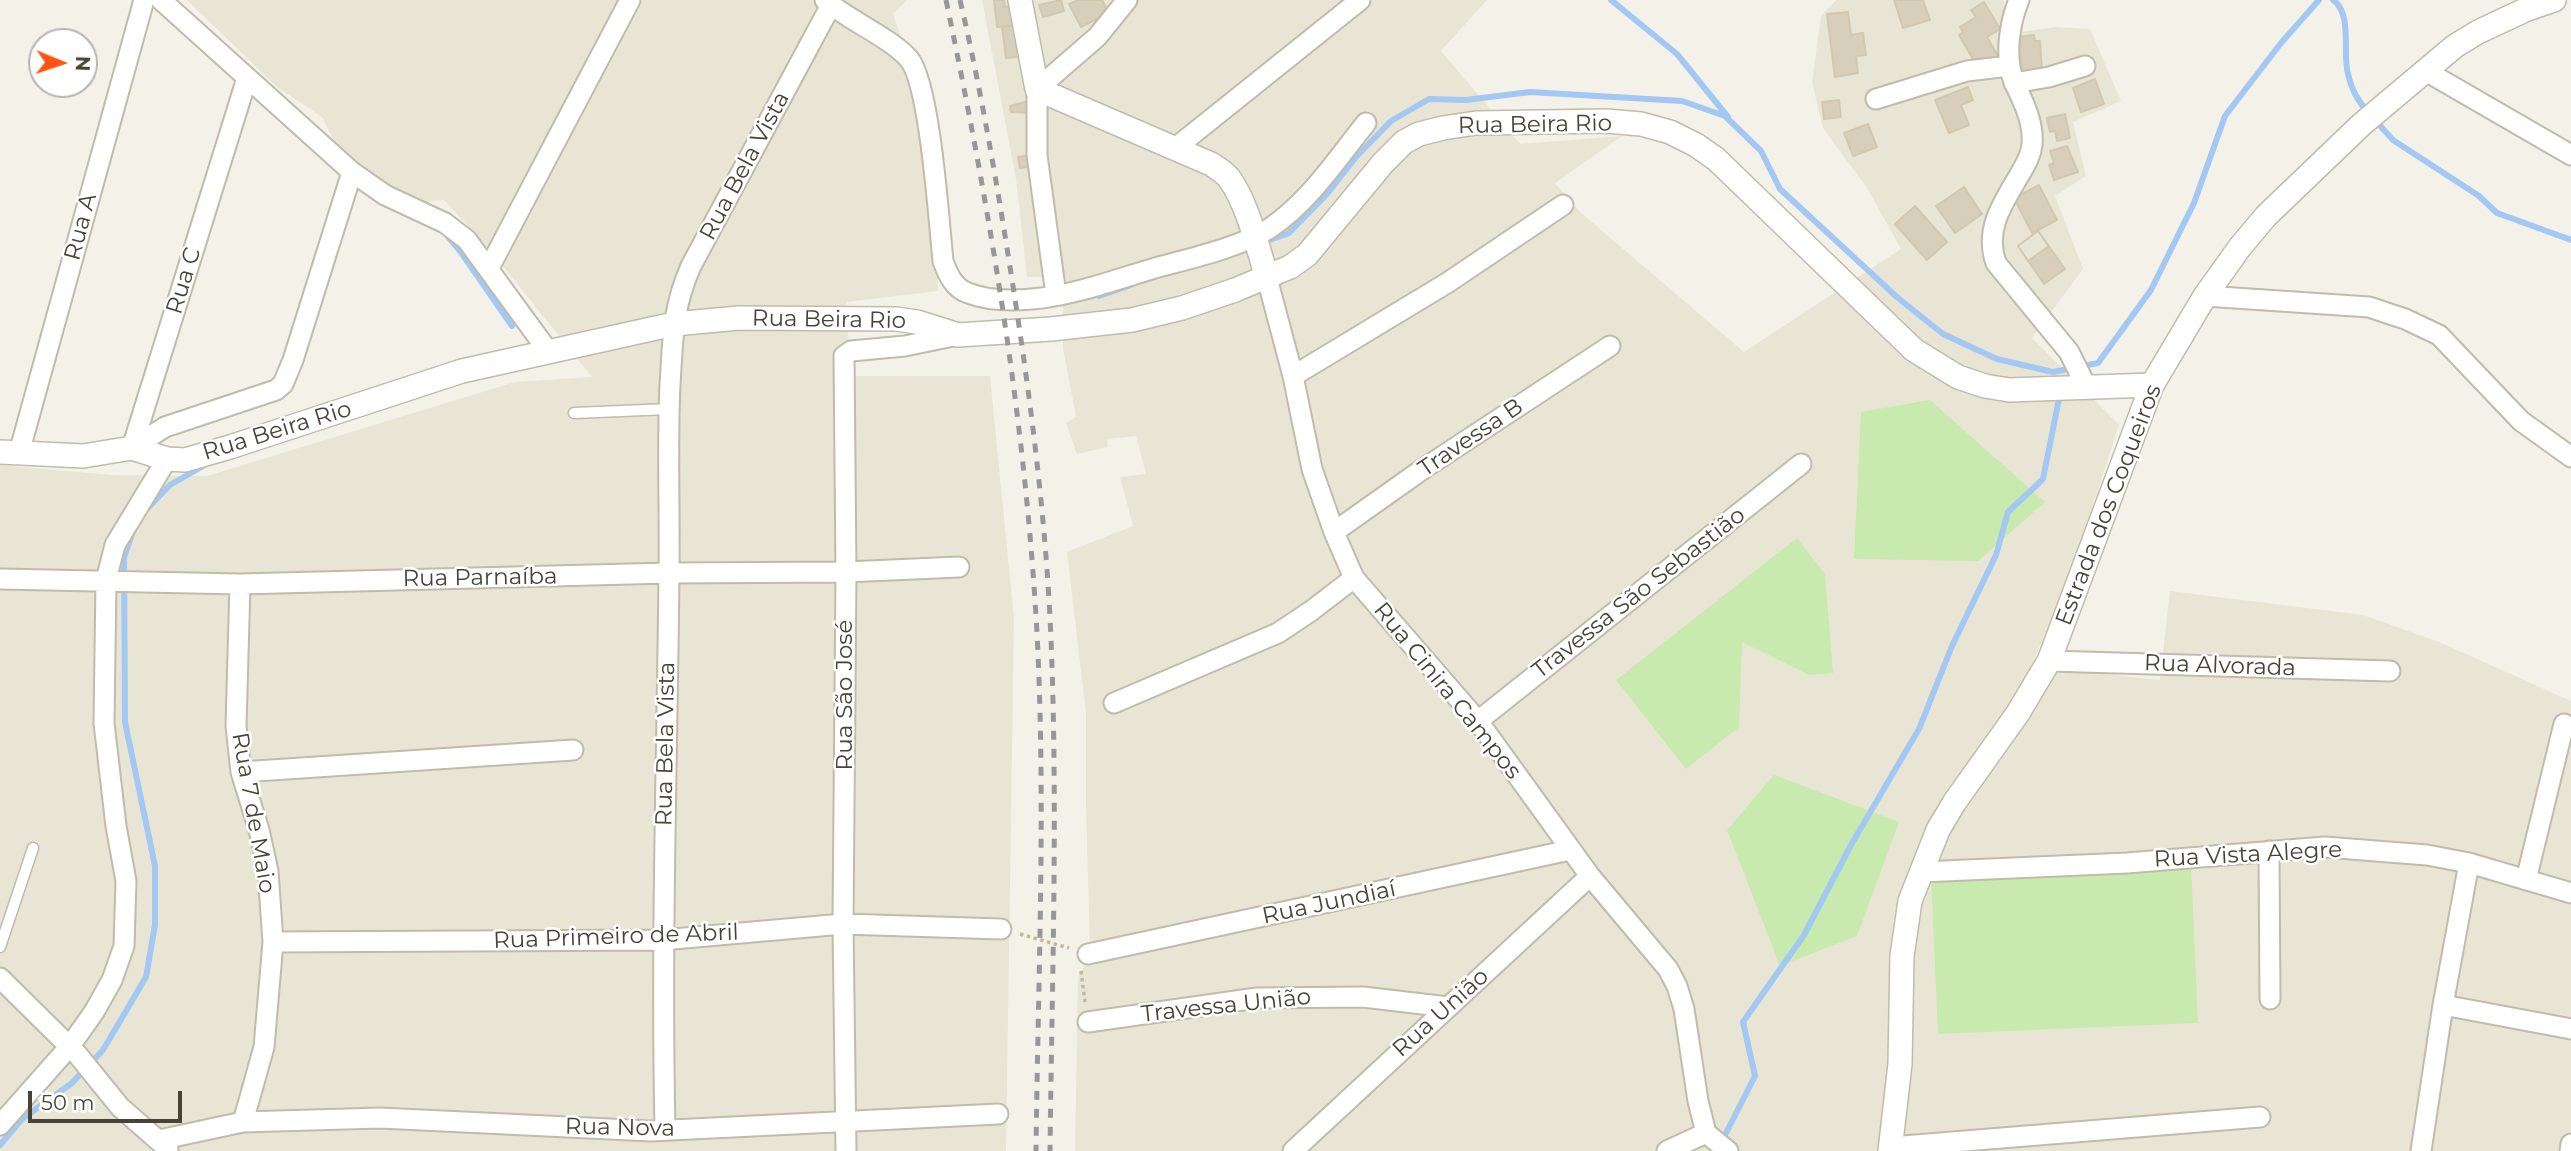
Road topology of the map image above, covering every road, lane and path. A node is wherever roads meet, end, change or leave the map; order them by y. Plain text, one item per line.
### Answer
1 (144, 0) edge
2 (161, 0) edge
3 (630, 0) edge
4 (1020, 0) edge
5 (1128, 0) edge
6 (1360, 0) edge
7 (2019, 0) edge
8 (2554, 0) edge
9 (828, 3) edge
10 (2085, 66) dead end
11 (2424, 70) junction
12 (2012, 74) junction
13 (247, 78) junction
14 (1037, 89) junction
15 (1876, 99) dead end
16 (1366, 122) dead end
17 (1174, 149) junction
18 (2571, 155) edge
19 (352, 172) junction
20 (1563, 205) dead end
21 (1256, 239) junction
22 (489, 268) junction
23 (1265, 273) junction
24 (1056, 295) junction
25 (2205, 296) junction
26 (673, 328) junction
27 (958, 335) junction
28 (1610, 346) dead end
29 (548, 351) junction
30 (1293, 376) junction
31 (2075, 384) junction
32 (2152, 385) junction
33 (669, 409) junction
34 (574, 413) dead end
35 (132, 448) junction
36 (9, 453) edge
37 (2571, 457) edge
38 (167, 459) junction
39 (1801, 464) dead end
40 (1334, 532) junction
41 (959, 567) dead end
42 (846, 572) junction
43 (669, 573) junction
44 (1354, 578) junction
45 (0, 579) edge
46 (111, 581) junction
47 (240, 584) junction
48 (2049, 661) junction
49 (2390, 671) dead end
50 (1114, 703) dead end
51 (1478, 721) junction
52 (2564, 724) dead end
53 (573, 750) dead end
54 (241, 772) junction
55 (33, 848) dead end
56 (1570, 850) junction
57 (2269, 851) junction
58 (2469, 863) junction
59 (1921, 872) junction
60 (1590, 876) junction
61 (2526, 880) junction
62 (2571, 892) edge
63 (843, 924) junction
64 (1001, 929) joint
65 (662, 940) junction
66 (272, 942) junction
67 (0, 947) edge
68 (1083, 953) junction
69 (0, 978) edge
70 (2270, 999) dead end
71 (2443, 1005) junction
72 (1448, 1007) junction
73 (1088, 1022) joint
74 (2571, 1029) edge
75 (73, 1050) junction
76 (998, 1114) dead end
77 (2260, 1116) dead end
78 (243, 1122) junction
79 (844, 1123) junction
80 (0, 1125) edge
81 (658, 1131) junction
82 (1716, 1141) edge
83 (2571, 1144) edge
84 (165, 1146) edge
85 (1890, 1149) edge
86 (652, 1151) edge
87 (846, 1151) edge
88 (1293, 1151) edge
89 (1667, 1151) edge
90 (2421, 1151) edge
91 (2570, 1151) edge

1 - 36 street, Rua A
2 - 13 street
3 - 22 street
4 - 14 street
5 - 14 street
6 - 17 street
7 - 12 street
8 - 11 street, Estrada dos Coqueiros
9 - 24 street
9 - 26 street, Rua Bela Vista
10 - 12 street
11 - 18 street
11 - 25 street, Estrada dos Coqueiros
12 - 15 street
12 - 31 street
13 - 19 street
13 - 35 street, Rua C
14 - 17 street
14 - 24 street
16 - 21 street
17 - 21 street
19 - 22 street
19 - 35 street, Rua A
20 - 30 street
21 - 23 street
21 - 24 street
22 - 29 street
23 - 27 street, Rua Beira Rio
23 - 30 street, Rua Cinira Campos
23 - 31 street, Rua Beira Rio
25 - 32 street, Estrada dos Coqueiros
25 - 37 street
26 - 27 street, Rua Beira Rio
26 - 29 street, Rua Beira Rio
26 - 33 street, Rua Bela Vista
27 - 42 street, Rua São José
28 - 40 street, Travessa B
29 - 38 street, Rua Beira Rio
30 - 40 street, Rua Cinira Campos
31 - 32 street, Rua Beira Rio
32 - 48 street, Estrada dos Coqueiros
33 - 34 lane
33 - 43 street, Rua Bela Vista
35 - 36 street, Rua A
35 - 38 street
38 - 46 street
39 - 51 street, Travessa São Sebastião
40 - 44 street, Rua Cinira Campos
41 - 42 street, Rua Parnaíba
42 - 43 street, Rua Parnaíba
42 - 63 street, Rua São José
43 - 47 street, Rua Parnaíba
43 - 65 street, Rua Bela Vista
44 - 50 street
44 - 51 street, Rua Cinira Campos
45 - 46 street, Rua Parnaíba
46 - 47 street, Rua Parnaíba
46 - 75 street
47 - 54 street, Rua 7 de Maio
48 - 49 street, Rua Alvorada
48 - 59 street, Estrada dos Coqueiros
51 - 56 street, Rua Cinira Campos
52 - 61 street
53 - 54 street
54 - 66 street, Rua 7 de Maio
55 - 67 lane
56 - 60 street, Rua Cinira Campos
56 - 68 street, Rua Jundiaí
57 - 58 street, Rua Vista Alegre
57 - 59 street, Rua Vista Alegre
57 - 70 street
58 - 61 street, Rua Vista Alegre
58 - 71 street
59 - 85 street, Estrada dos Coqueiros
60 - 72 street, Rua União
60 - 82 street, Rua Cinira Campos
61 - 62 street, Rua Vista Alegre
63 - 64 street, Rua Primeiro de Abril
63 - 65 street, Rua Primeiro de Abril
63 - 79 street, Rua São José
64 - 68 path
65 - 66 street, Rua Primeiro de Abril
65 - 81 street, Rua Bela Vista
66 - 78 street, Rua 7 de Maio
68 - 73 path
69 - 75 street
71 - 74 street
71 - 90 street
72 - 73 street, Travessa União
72 - 88 street, Rua União
75 - 80 street
75 - 84 street
76 - 79 street, Rua Nova
77 - 85 street
78 - 81 street, Rua Nova
78 - 84 street
79 - 81 street, Rua Nova
79 - 87 street, Rua São José
81 - 86 street, Rua Bela Vista
82 - 89 street
83 - 91 street

